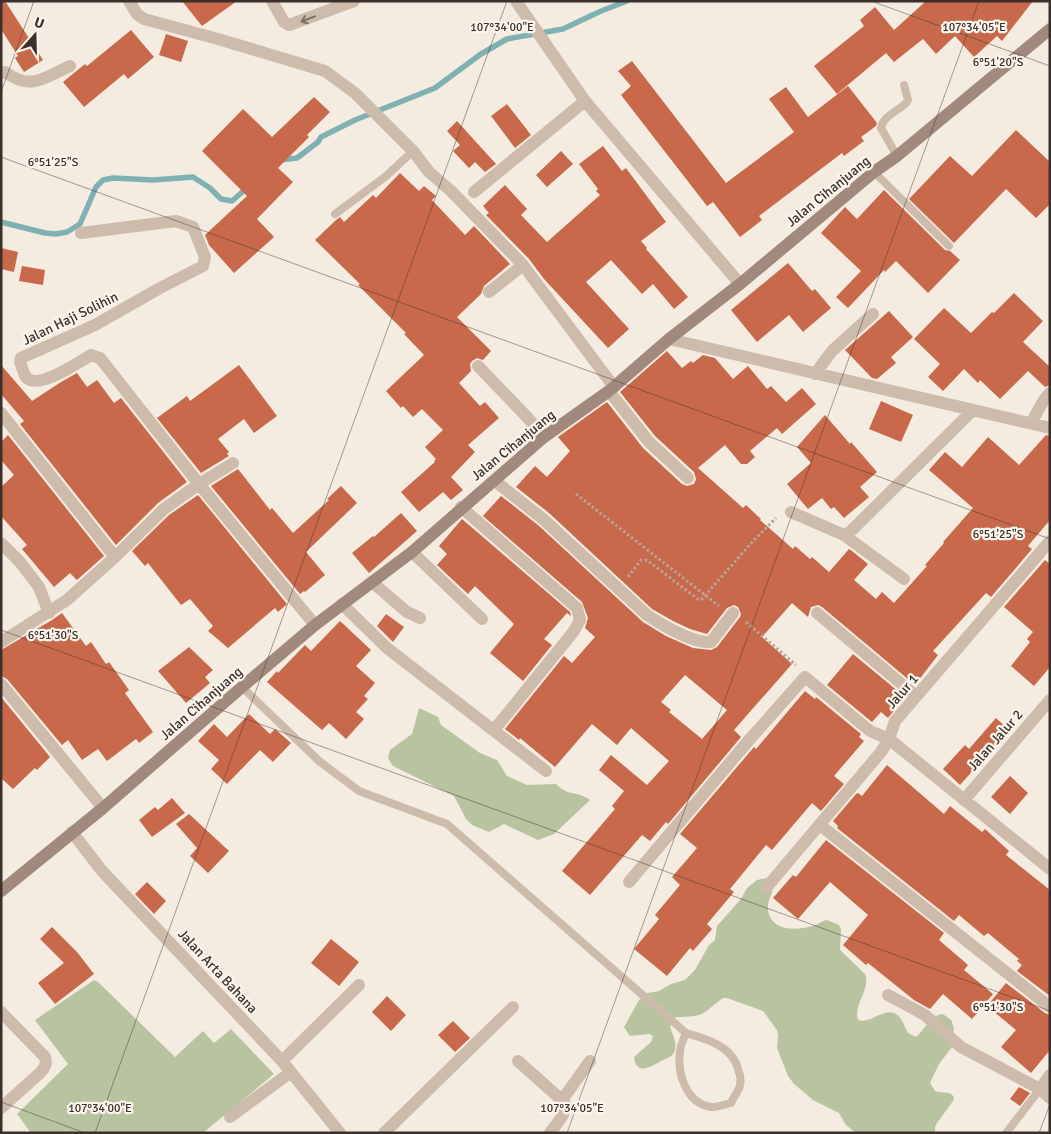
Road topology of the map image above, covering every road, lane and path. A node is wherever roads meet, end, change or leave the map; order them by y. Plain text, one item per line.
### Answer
1 (129, 1) edge
2 (272, 1) edge
3 (354, 1) edge
4 (516, 1) edge
5 (1048, 33) edge
6 (70, 66) dead end
7 (2, 70) edge
8 (904, 85) dead end
9 (585, 101) junction
10 (412, 151) junction
11 (897, 156) junction
12 (874, 172) junction
13 (474, 192) dead end
14 (335, 214) dead end
15 (81, 233) dead end
16 (949, 246) dead end
17 (523, 265) junction
18 (740, 284) junction
19 (489, 292) dead end
20 (873, 314) dead end
21 (669, 339) junction
22 (478, 366) dead end
23 (815, 374) junction
24 (612, 389) junction
25 (1050, 393) edge
26 (973, 410) junction
27 (1, 413) edge
28 (1031, 423) junction
29 (1050, 428) edge
30 (544, 437) junction
31 (233, 463) dead end
32 (688, 478) dead end
33 (495, 481) junction
34 (199, 484) junction
35 (576, 494) dead end
36 (461, 507) junction
37 (791, 512) joint
38 (844, 535) junction
39 (1050, 541) edge
40 (1, 543) edge
41 (412, 552) junction
42 (115, 557) junction
43 (904, 580) dead end
44 (372, 582) junction
45 (619, 589) junction
46 (342, 604) junction
47 (49, 612) junction
48 (733, 613) junction
49 (816, 613) dead end
50 (420, 618) dead end
51 (482, 620) dead end
52 (315, 626) junction
53 (1, 642) edge
54 (805, 677) junction
55 (1, 684) edge
56 (242, 687) junction
57 (916, 696) junction
58 (1050, 700) edge
59 (494, 730) junction
60 (889, 739) junction
61 (546, 771) dead end
62 (964, 800) junction
63 (102, 808) junction
64 (820, 825) junction
65 (72, 832) junction
66 (1049, 866) edge
67 (629, 882) dead end
68 (766, 888) dead end
69 (1, 891) edge
70 (359, 985) dead end
71 (888, 995) dead end
72 (513, 1007) dead end
73 (1050, 1007) edge
74 (1, 1012) edge
75 (686, 1033) junction
76 (518, 1060) dead end
77 (282, 1061) junction
78 (590, 1061) dead end
79 (291, 1072) junction
80 (1050, 1075) edge
81 (1040, 1088) junction
82 (1050, 1098) edge
83 (562, 1100) junction
84 (1, 1108) edge
85 (230, 1117) dead end
86 (1007, 1132) edge
87 (340, 1133) edge
88 (384, 1133) edge
89 (550, 1133) edge

1 - 10 street
3 -> 2 street
4 - 9 street
5 - 11 main road, Jalan Cihanjuang
6 - 7 street
8 - 11 lane
9 - 13 street
9 - 18 street
10 - 14 lane
10 - 17 street
11 - 12 main road, Jalan Cihanjuang
12 - 16 lane
12 - 18 main road, Jalan Cihanjuang
15 - 34 street, Jalan Haji Solihin
17 - 19 street
17 - 24 street
18 - 21 main road, Jalan Cihanjuang
20 - 23 street
21 - 23 street
21 - 24 main road, Jalan Cihanjuang
22 - 30 street
23 - 26 street
24 - 30 main road, Jalan Cihanjuang
24 - 32 street
25 - 28 street
26 - 28 street
26 - 38 street
27 - 42 street
28 - 29 street
30 - 33 main road, Jalan Cihanjuang
31 - 34 street
33 - 36 main road, Jalan Cihanjuang
33 - 45 street
34 - 42 street
34 - 52 street, Jalan Haji Solihin
35 - 48 path
36 - 41 main road, Jalan Cihanjuang
36 - 59 street
37 - 38 street
37 - 45 path
38 - 43 street
39 - 57 street, Jalur 1
40 - 47 street
41 - 44 main road, Jalan Cihanjuang
41 - 51 street
42 - 47 street
44 - 46 main road, Jalan Cihanjuang
44 - 50 street
45 - 48 street
46 - 52 main road, Jalan Cihanjuang
46 - 59 street
47 - 53 street
48 - 54 path
49 - 57 street
52 - 56 main road, Jalan Cihanjuang
54 - 60 street
54 - 67 street
55 - 63 street
56 - 63 main road, Jalan Cihanjuang
56 - 75 lane
57 - 60 street, Jalur 1
58 - 62 street, Jalan Jalur 2
59 - 61 street
60 - 62 street
60 - 64 street, Jalur 1
62 - 66 street
63 - 65 main road, Jalan Cihanjuang
64 - 68 street, Jalur 1
64 - 73 street
65 - 69 main road, Jalan Cihanjuang
65 - 77 street, Jalan Arta Bahana
70 - 77 street
71 - 81 street
72 - 88 street
74 - 84 street
75 - 75 lane
76 - 83 street
77 - 79 street, Jalan Arta Bahana
78 - 83 street
79 - 85 street
79 - 87 street, Jalan Arta Bahana
80 - 81 street
81 - 82 street
81 - 86 lane
83 - 89 street

